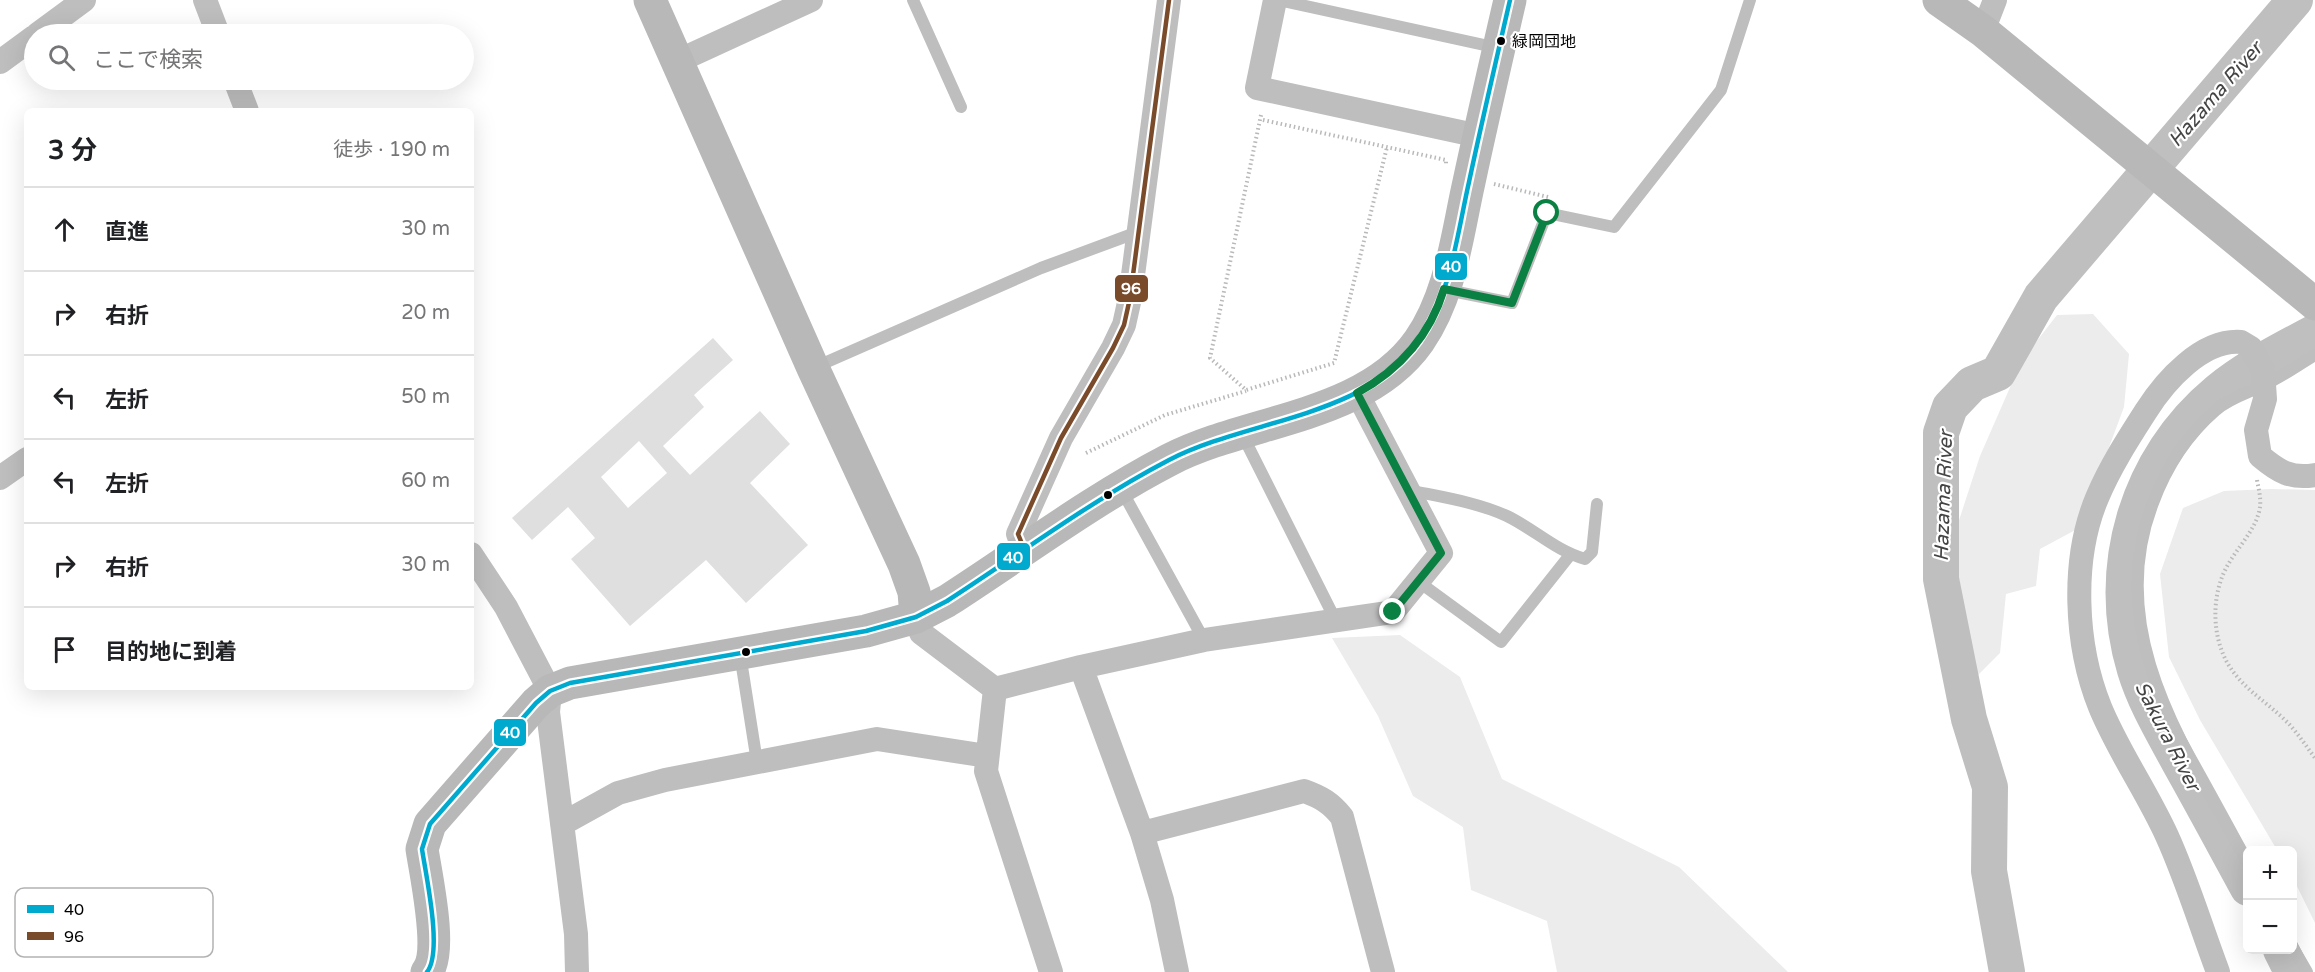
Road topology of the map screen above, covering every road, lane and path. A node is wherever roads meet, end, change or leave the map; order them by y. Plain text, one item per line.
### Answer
1 (84, 0) edge
2 (205, 0) edge
3 (650, 0) edge
4 (811, 0) edge
5 (913, 0) edge
6 (1169, 0) edge
7 (1276, 0) edge
8 (1510, 0) edge
9 (1750, 0) edge
10 (1939, 0) edge
11 (1995, 0) edge
12 (52, 24) edge
13 (214, 24) edge
14 (1983, 31) junction
15 (24, 45) edge
16 (1499, 48) junction
17 (0, 62) edge
18 (678, 62) junction
19 (239, 90) edge
20 (961, 107) dead end
21 (246, 108) edge
22 (1479, 136) junction
23 (1387, 147) junction
24 (1445, 167) dead end
25 (1138, 232) junction
26 (1444, 289) junction
27 (2315, 304) edge
28 (2315, 355) edge
29 (813, 368) junction
30 (2265, 378) junction
31 (1246, 390) junction
32 (1357, 393) junction
33 (1241, 432) junction
34 (1086, 453) dead end
35 (2260, 456) junction
36 (24, 461) edge
37 (2315, 475) edge
38 (0, 478) edge
39 (1121, 488) junction
40 (1406, 490) junction
41 (1597, 504) dead end
42 (1025, 550) junction
43 (1570, 555) junction
44 (474, 559) edge
45 (1419, 582) junction
46 (916, 616) junction
47 (1336, 621) junction
48 (1204, 640) junction
49 (740, 653) junction
50 (1081, 667) junction
51 (995, 689) junction
52 (550, 691) junction
53 (987, 756) junction
54 (2315, 758) edge
55 (757, 762) junction
56 (562, 825) junction
57 (1142, 833) junction
58 (2243, 856) edge
59 (2297, 954) edge
60 (427, 972) edge
61 (577, 972) edge
62 (1051, 972) edge
63 (1177, 972) edge
64 (1383, 972) edge
65 (2218, 972) edge
66 (2307, 972) edge

1 - 12 street
2 - 13 street
3 - 18 street
4 - 18 street
5 - 20 lane
6 - 25 street
7 - 16 lane
7 - 22 street
8 - 16 street
9 - 26 lane
10 - 14 street
11 - 14 street
14 - 27 street
15 - 17 street
16 - 22 street
18 - 29 street
19 - 21 street
22 - 26 street
23 - 24 path
23 - 31 path
23 - 31 path
25 - 29 lane
25 - 42 street
26 - 32 street
28 - 30 lane
29 - 46 street
30 - 35 street
30 - 58 lane
30 - 65 street
31 - 34 path
32 - 33 street
32 - 40 street
33 - 39 street
33 - 47 lane
35 - 37 street
35 - 54 path
36 - 38 street
39 - 42 street
39 - 48 lane
40 - 43 lane
40 - 45 street
41 - 43 lane
42 - 46 street
43 - 45 lane
44 - 52 street
45 - 47 street
46 - 49 street
46 - 51 street
47 - 48 street
48 - 50 street
49 - 52 street
49 - 55 lane
50 - 51 street
50 - 57 street
51 - 53 street
52 - 56 street
52 - 60 street
53 - 55 street
53 - 62 street
55 - 56 street
56 - 61 street
57 - 63 street
57 - 64 street
59 - 66 lane

